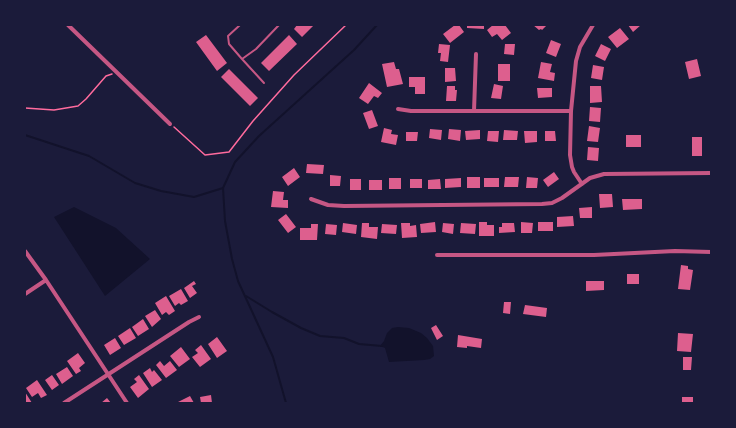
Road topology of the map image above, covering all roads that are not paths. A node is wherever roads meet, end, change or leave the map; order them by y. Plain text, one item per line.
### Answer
1 (68, 25) edge
2 (240, 25) edge
3 (279, 25) edge
4 (593, 25) edge
5 (476, 54) dead end
6 (242, 59) junction
7 (264, 83) dead end
8 (398, 109) dead end
9 (474, 111) junction
10 (571, 111) junction
11 (170, 124) road end
12 (711, 173) edge
13 (582, 184) junction
14 (311, 199) dead end
15 (25, 251) edge
16 (711, 252) edge
17 (437, 256) dead end
18 (46, 280) junction
19 (25, 294) edge
20 (199, 317) dead end
21 (108, 374) junction
22 (64, 403) edge
23 (127, 403) edge

1 - 11 street
2 - 6 lane
3 - 6 lane
4 - 10 street
5 - 9 street
6 - 7 lane
8 - 9 street
9 - 10 street
10 - 13 street
12 - 13 street
13 - 14 street
15 - 18 street
16 - 17 street
18 - 19 street
18 - 21 street
20 - 21 street
21 - 22 street
21 - 23 street

